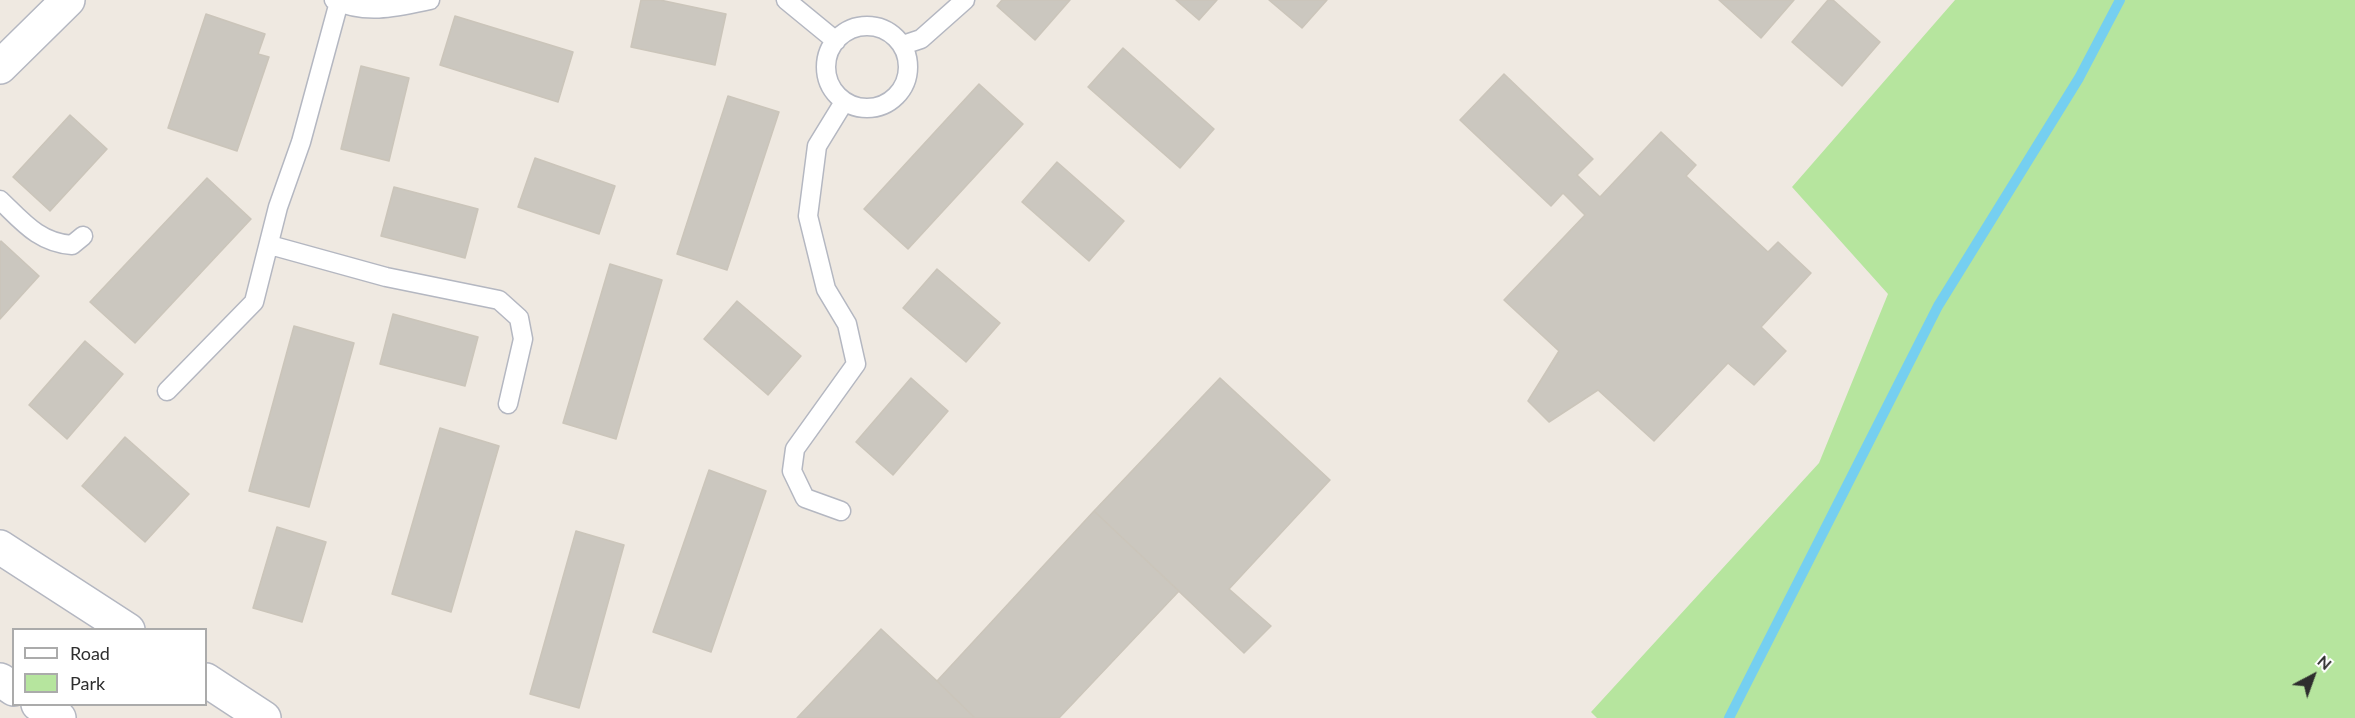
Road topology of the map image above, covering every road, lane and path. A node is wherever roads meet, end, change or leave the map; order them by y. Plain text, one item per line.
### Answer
1 (68, 0) edge
2 (430, 0) edge
3 (786, 0) edge
4 (965, 0) edge
5 (336, 1) edge
6 (836, 41) junction
7 (903, 45) junction
8 (0, 67) edge
9 (844, 102) junction
10 (0, 200) edge
11 (83, 236) dead end
12 (270, 245) junction
13 (167, 392) dead end
14 (508, 404) dead end
15 (841, 511) dead end
16 (0, 546) edge
17 (125, 628) edge
18 (207, 681) edge
19 (40, 706) edge
20 (59, 718) edge
21 (264, 718) edge

1 - 8 street
2 - 5 lane
3 - 6 lane
4 - 7 lane
5 - 12 lane
6 - 7 lane
6 - 9 lane
7 - 9 lane
9 - 15 lane
10 - 11 lane
12 - 13 lane
12 - 14 lane
16 - 17 street
18 - 21 street
19 - 20 street

